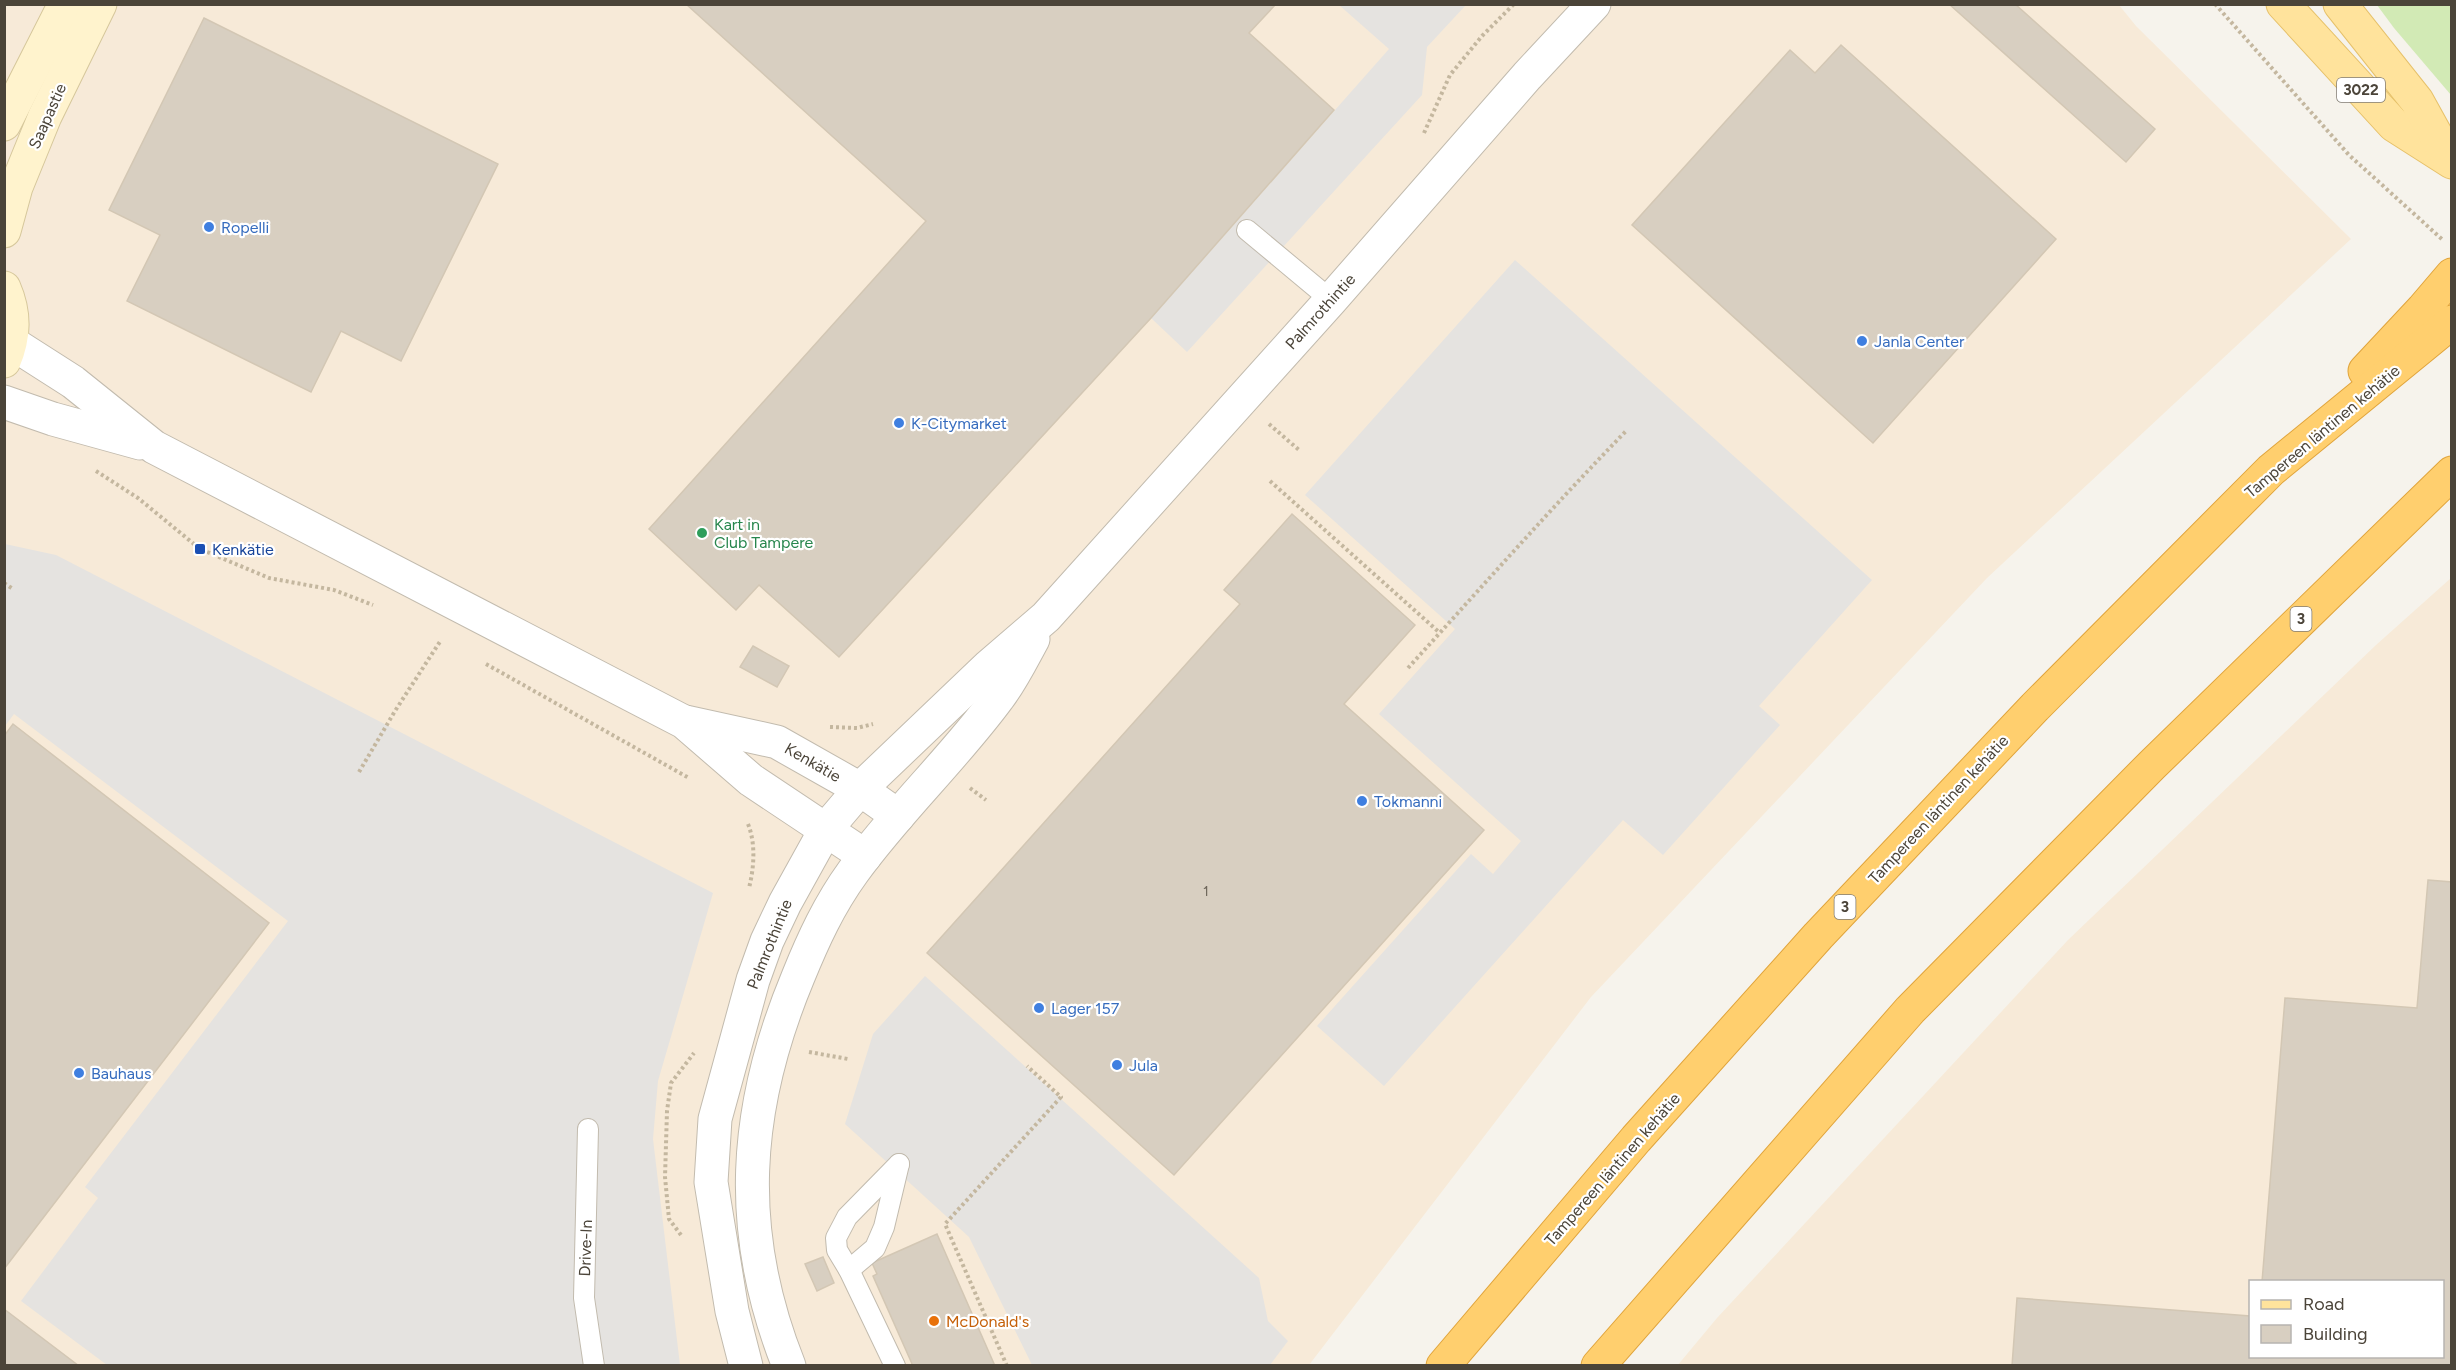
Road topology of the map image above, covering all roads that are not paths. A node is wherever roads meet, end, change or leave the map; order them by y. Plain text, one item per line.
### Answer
1 (65, 4) edge
2 (100, 4) edge
3 (1594, 4) edge
4 (2283, 4) edge
5 (2340, 4) edge
6 (4, 124) edge
7 (2451, 162) edge
8 (1247, 230) dead end
9 (4, 231) edge
10 (2451, 275) edge
11 (4, 288) edge
12 (1331, 300) junction
13 (2439, 321) edge
14 (8, 352) edge
15 (4, 402) edge
16 (154, 447) junction
17 (2451, 473) edge
18 (1046, 617) junction
19 (684, 722) junction
20 (860, 789) junction
21 (898, 816) junction
22 (826, 829) junction
23 (865, 856) junction
24 (588, 1129) dead end
25 (849, 1270) junction
26 (594, 1365) edge
27 (746, 1365) edge
28 (789, 1365) edge
29 (895, 1365) edge
30 (1443, 1365) edge
31 (1598, 1365) edge

1 - 6 main road, Saapastie
2 - 9 main road, Saapastie
3 - 12 street, Palmrothintie
4 - 7 main road, 3022
5 - 7 main road, 3022
8 - 12 lane
10 - 13 highway, Tampereen läntinen kehätie
11 - 14 main road
12 - 18 street, Palmrothintie
13 - 30 highway, Tampereen läntinen kehätie / 3
14 - 16 street, Kenkätie
15 - 16 street, Kenkätie
16 - 19 street, Kenkätie
17 - 31 highway, 3
18 - 20 street, Palmrothintie
18 - 21 street, Palmrothintie
19 - 20 street, Kenkätie
19 - 22 street, Kenkätie
20 - 21 street, Kenkätie
20 - 22 street, Palmrothintie
21 - 23 street, Palmrothintie
22 - 23 street, Kenkätie
22 - 27 street, Palmrothintie
23 - 28 street, Palmrothintie
24 - 26 lane, Drive-In
25 - 25 lane
25 - 29 lane

